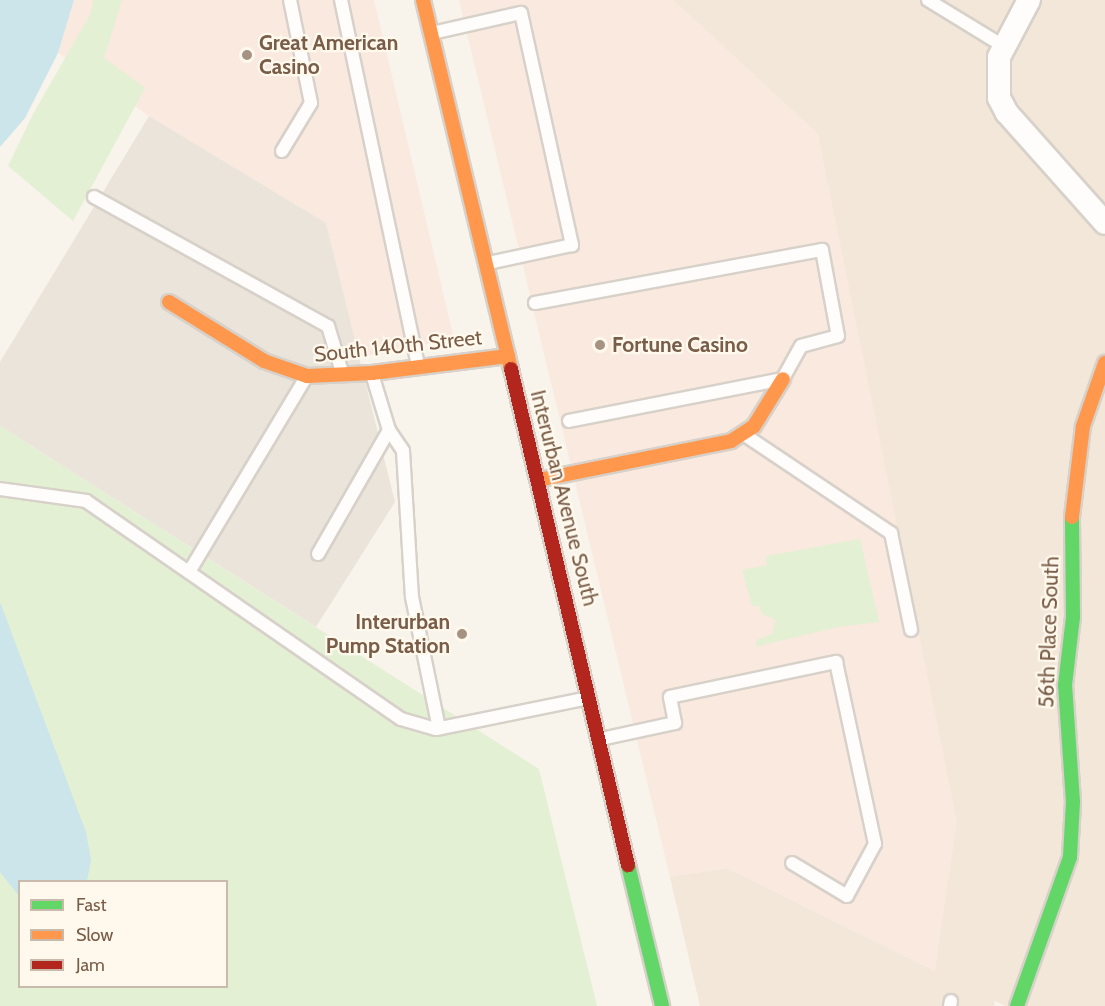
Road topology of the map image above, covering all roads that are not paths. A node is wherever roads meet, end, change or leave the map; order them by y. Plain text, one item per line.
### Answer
1 (290, 0) edge
2 (341, 0) edge
3 (423, 0) edge
4 (928, 0) edge
5 (1029, 0) edge
6 (430, 33) junction
7 (1003, 46) junction
8 (282, 151) dead end
9 (94, 197) dead end
10 (1105, 223) edge
11 (485, 264) junction
12 (169, 302) dead end
13 (535, 303) dead end
14 (508, 356) junction
15 (1105, 363) edge
16 (418, 368) junction
17 (372, 373) junction
18 (307, 376) junction
19 (343, 376) junction
20 (783, 379) junction
21 (569, 421) dead end
22 (389, 430) junction
23 (745, 435) junction
24 (538, 480) junction
25 (0, 489) edge
26 (318, 554) dead end
27 (189, 572) junction
28 (911, 630) dead end
29 (591, 698) junction
30 (439, 729) junction
31 (601, 739) junction
32 (792, 863) dead end
33 (662, 1006) edge
34 (1017, 1006) edge

1 - 8 lane
2 - 16 lane
3 - 6 street, Interurban Avenue South
4 - 7 lane
5 - 7 street
6 - 11 street, Interurban Avenue South
6 - 11 lane
7 - 10 street
9 - 19 lane
11 - 14 street, Interurban Avenue South
12 - 18 street, South 140th Street
13 - 20 lane
14 - 16 street, South 140th Street
14 - 24 street, Interurban Avenue South
15 - 34 street, 56th Place South
16 - 17 street, South 140th Street
17 - 19 street, South 140th Street
17 - 22 lane
18 - 19 street, South 140th Street
18 - 27 lane
20 - 21 lane
20 - 23 street
22 - 26 lane
22 - 30 lane
23 - 24 street
23 - 28 lane
24 - 29 street, Interurban Avenue South
25 - 27 lane
27 - 30 lane
29 - 30 lane
29 - 31 street, Interurban Avenue South
31 - 32 lane
31 - 33 street, Interurban Avenue South

